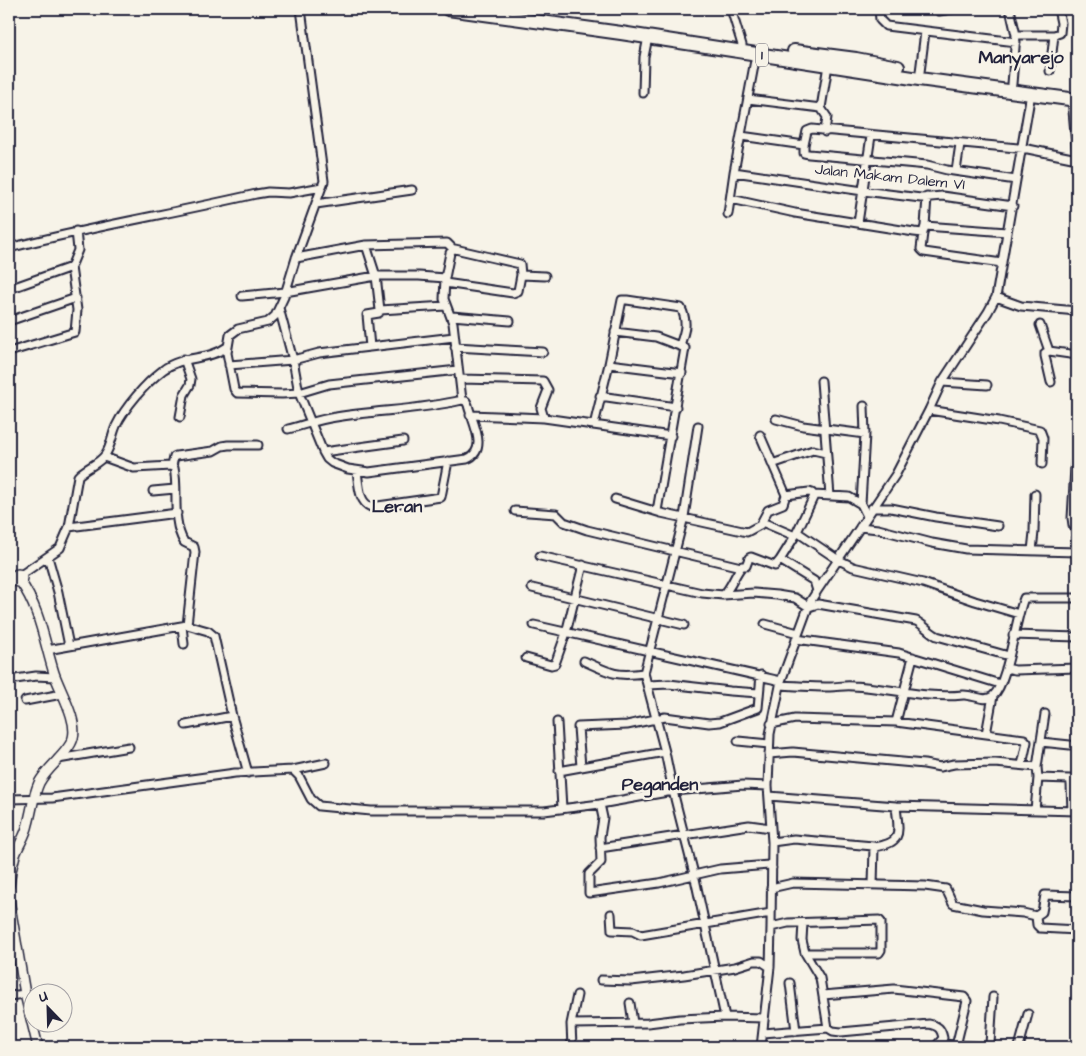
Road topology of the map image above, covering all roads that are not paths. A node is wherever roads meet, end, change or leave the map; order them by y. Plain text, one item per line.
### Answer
1 (301, 9) edge
2 (448, 9) edge
3 (492, 9) edge
4 (731, 9) edge
5 (878, 9) edge
6 (952, 9) edge
7 (1010, 9) edge
8 (1058, 9) edge
9 (939, 11) dead end
10 (925, 32) junction
11 (648, 34) junction
12 (1054, 35) junction
13 (1016, 39) junction
14 (742, 44) junction
15 (756, 54) junction
16 (828, 65) junction
17 (921, 67) junction
18 (1050, 71) dead end
19 (1012, 79) junction
20 (643, 93) dead end
21 (1031, 93) junction
22 (1076, 98) edge
23 (748, 99) junction
24 (821, 108) junction
25 (826, 132) junction
26 (741, 136) junction
27 (871, 136) junction
28 (960, 144) junction
29 (804, 145) junction
30 (1021, 149) junction
31 (1077, 158) edge
32 (866, 160) junction
33 (956, 171) junction
34 (734, 172) junction
35 (1016, 180) junction
36 (322, 187) junction
37 (412, 190) dead end
38 (863, 191) junction
39 (927, 197) junction
40 (731, 199) junction
41 (316, 204) junction
42 (1013, 206) junction
43 (728, 214) dead end
44 (858, 223) junction
45 (924, 229) junction
46 (76, 231) junction
47 (1007, 232) junction
48 (366, 245) junction
49 (9, 248) edge
50 (453, 249) junction
51 (296, 258) junction
52 (1002, 263) junction
53 (71, 267) junction
54 (521, 275) junction
55 (376, 276) junction
56 (545, 276) dead end
57 (445, 280) junction
58 (9, 289) edge
59 (285, 292) junction
60 (242, 296) dead end
61 (996, 297) junction
62 (76, 298) junction
63 (446, 306) junction
64 (280, 308) junction
65 (380, 310) junction
66 (1077, 311) edge
67 (452, 316) junction
68 (9, 321) edge
69 (510, 321) dead end
70 (1040, 325) dead end
71 (616, 332) junction
72 (454, 337) junction
73 (680, 345) junction
74 (227, 347) junction
75 (370, 347) junction
76 (455, 347) junction
77 (1049, 351) junction
78 (9, 352) edge
79 (543, 352) dead end
80 (1077, 355) edge
81 (184, 359) junction
82 (293, 360) junction
83 (609, 364) junction
84 (229, 365) junction
85 (458, 370) junction
86 (682, 373) junction
87 (460, 379) junction
88 (821, 381) dead end
89 (942, 382) junction
90 (1051, 382) dead end
91 (987, 385) dead end
92 (300, 392) junction
93 (600, 396) junction
94 (462, 400) junction
95 (864, 406) dead end
96 (676, 407) junction
97 (930, 410) junction
98 (470, 415) junction
99 (180, 417) dead end
100 (544, 418) junction
101 (776, 419) dead end
102 (311, 422) junction
103 (594, 425) junction
104 (698, 426) dead end
105 (288, 429) dead end
106 (824, 429) junction
107 (1077, 433) edge
108 (865, 434) junction
109 (760, 435) dead end
110 (671, 436) junction
111 (403, 441) dead end
112 (258, 444) dead end
113 (323, 452) junction
114 (826, 453) junction
115 (104, 457) junction
116 (448, 461) junction
117 (772, 464) junction
118 (1042, 464) dead end
119 (172, 466) junction
120 (1077, 466) edge
121 (357, 471) junction
122 (175, 489) junction
123 (153, 491) dead end
124 (1035, 494) dead end
125 (786, 495) junction
126 (814, 495) junction
127 (830, 496) junction
128 (615, 498) dead end
129 (1075, 502) edge
130 (862, 504) junction
131 (872, 508) junction
132 (515, 511) dead end
133 (657, 511) junction
134 (177, 513) junction
135 (867, 516) junction
136 (684, 517) junction
137 (762, 522) junction
138 (860, 526) junction
139 (998, 526) dead end
140 (69, 527) junction
141 (796, 534) junction
142 (1032, 551) junction
143 (676, 552) junction
144 (1076, 552) edge
145 (540, 556) dead end
146 (48, 557) junction
147 (837, 559) junction
148 (780, 560) junction
149 (583, 566) junction
150 (741, 567) junction
151 (16, 579) edge
152 (667, 585) junction
153 (532, 588) dead end
154 (817, 590) junction
155 (723, 595) junction
156 (575, 598) junction
157 (1077, 598) edge
158 (809, 607) junction
159 (1019, 614) junction
160 (657, 618) junction
161 (765, 624) dead end
162 (534, 625) dead end
163 (684, 625) dead end
164 (185, 626) junction
165 (566, 633) junction
166 (1013, 635) junction
167 (797, 636) junction
168 (1077, 637) edge
169 (184, 644) dead end
170 (69, 646) junction
171 (48, 650) junction
172 (649, 651) junction
173 (1009, 656) junction
174 (914, 657) junction
175 (526, 658) dead end
176 (584, 661) dead end
177 (1006, 668) junction
178 (1077, 668) edge
179 (644, 673) junction
180 (761, 675) junction
181 (55, 677) junction
182 (9, 680) edge
183 (781, 683) junction
184 (1000, 684) junction
185 (648, 685) junction
186 (904, 692) junction
187 (759, 693) junction
188 (62, 694) junction
189 (992, 696) junction
190 (25, 701) dead end
191 (1045, 714) dead end
192 (232, 716) junction
193 (656, 718) junction
194 (556, 722) dead end
195 (896, 722) junction
196 (771, 724) junction
197 (186, 725) dead end
198 (986, 734) junction
199 (738, 741) dead end
200 (1041, 742) junction
201 (769, 744) junction
202 (1070, 745) dead end
203 (129, 747) dead end
204 (665, 752) junction
205 (769, 754) junction
206 (57, 759) junction
207 (326, 763) dead end
208 (1022, 765) junction
209 (580, 767) junction
210 (1037, 767) junction
211 (293, 770) junction
212 (559, 771) junction
213 (248, 773) junction
214 (1038, 778) junction
215 (768, 786) junction
216 (672, 791) junction
217 (769, 796) junction
218 (9, 799) edge
219 (33, 800) junction
220 (600, 804) junction
221 (896, 806) junction
222 (562, 808) junction
223 (1035, 810) junction
224 (1075, 811) edge
225 (771, 828) junction
226 (683, 836) junction
227 (772, 842) junction
228 (874, 847) junction
229 (600, 848) junction
230 (772, 868) junction
231 (694, 874) junction
232 (9, 885) edge
233 (873, 885) junction
234 (771, 888) junction
235 (1077, 896) edge
236 (9, 900) edge
237 (771, 913) junction
238 (611, 914) dead end
239 (1036, 916) junction
240 (705, 923) junction
241 (803, 923) junction
242 (772, 927) junction
243 (1077, 930) edge
244 (805, 953) junction
245 (770, 967) junction
246 (716, 970) junction
247 (601, 980) dead end
248 (790, 983) dead end
249 (23, 984) edge
250 (22, 994) edge
251 (823, 995) junction
252 (9, 996) edge
253 (578, 996) dead end
254 (994, 997) dead end
255 (630, 1003) dead end
256 (1028, 1014) dead end
257 (725, 1017) junction
258 (764, 1018) junction
259 (633, 1023) junction
260 (571, 1024) junction
261 (828, 1028) junction
262 (796, 1031) junction
263 (763, 1033) junction
264 (35, 1034) edge
265 (936, 1046) edge
266 (956, 1046) junction
267 (38, 1047) edge
268 (572, 1047) edge
269 (762, 1047) edge
270 (984, 1047) edge
271 (988, 1047) edge
272 (1020, 1047) edge

1 - 36 street
2 - 11 highway, 1
3 - 11 highway, 1
4 - 14 street
5 - 10 street
6 - 9 street
7 - 13 street
8 - 12 street
10 - 13 street
10 - 17 street
11 - 14 highway, 1
11 - 15 highway, 1
11 - 20 street
12 - 13 street
12 - 18 street
13 - 19 street
14 - 17 highway, 1
15 - 16 highway, 1
15 - 23 street
16 - 21 highway, 1
16 - 24 street
17 - 19 highway, 1
19 - 22 highway, 1
21 - 22 highway, 1
21 - 30 street
22 - 31 street
23 - 24 street
23 - 26 street
24 - 25 street
25 - 27 street
25 - 29 street
26 - 29 street
26 - 34 street
27 - 28 street
27 - 32 street
28 - 30 street
28 - 33 street
29 - 32 street
30 - 31 street
30 - 35 street
32 - 33 street
32 - 38 street
33 - 35 street
34 - 38 street, Jalan Makam Dalem VI
34 - 40 street
35 - 42 street
36 - 41 street
36 - 46 street
37 - 41 street
38 - 39 street, Jalan Makam Dalem VI
38 - 44 street
39 - 42 street, Jalan Makam Dalem VI
39 - 45 street
40 - 43 street
40 - 44 street
41 - 51 street
42 - 47 street
44 - 45 street
45 - 47 street
45 - 52 street
46 - 49 street
46 - 53 street
47 - 52 street
48 - 50 street
48 - 51 street
48 - 55 street
50 - 54 street
50 - 57 street
51 - 59 street
52 - 61 street
53 - 58 street
53 - 62 street
54 - 56 street
54 - 57 street
55 - 57 street
55 - 59 street
55 - 65 street
57 - 63 street
59 - 60 street
59 - 64 street
61 - 66 street
61 - 89 street
62 - 68 street
62 - 78 street
63 - 65 street
63 - 67 street
64 - 74 street
64 - 82 street
65 - 75 street
67 - 69 street
67 - 72 street
70 - 77 street
71 - 73 street
71 - 73 street
71 - 83 street
72 - 75 street
72 - 76 street
73 - 86 street
74 - 81 street
74 - 84 street
75 - 82 street
76 - 79 street
76 - 85 street
77 - 80 street
77 - 90 street
81 - 99 street
81 - 115 street
82 - 84 street
82 - 92 street
83 - 86 street
83 - 93 street
84 - 92 street
85 - 87 street
85 - 92 street
86 - 96 street
87 - 94 street
87 - 100 street
88 - 106 street
89 - 91 street
89 - 97 street
92 - 102 street
93 - 96 street
93 - 103 street
94 - 98 street
94 - 102 street
95 - 108 street
96 - 110 street
97 - 118 street
97 - 131 street
98 - 100 street
98 - 116 street
100 - 103 street
101 - 106 street
102 - 105 street
102 - 113 street
103 - 110 street
104 - 136 street
106 - 108 street
106 - 114 street
107 - 120 street
108 - 130 street
109 - 117 street
110 - 133 street
111 - 113 street
112 - 119 street
113 - 121 street
114 - 117 street
114 - 127 street
115 - 119 street
115 - 140 street
116 - 121 street
116 - 121 street
117 - 125 street
119 - 122 street
120 - 129 street
122 - 123 street
122 - 134 street
124 - 142 street
125 - 126 street
125 - 137 street
126 - 127 street
126 - 141 street
127 - 130 street
128 - 133 street
129 - 144 street
130 - 135 street
131 - 135 street
131 - 139 street
132 - 143 street
133 - 136 street
134 - 140 street
134 - 164 street
135 - 138 street
136 - 137 street
136 - 143 street
137 - 141 street
138 - 142 street
138 - 147 street
140 - 146 street
141 - 147 street
141 - 148 street
142 - 144 street
143 - 150 street
143 - 152 street
145 - 149 street
146 - 151 street
146 - 170 street
147 - 154 street
147 - 159 street
148 - 150 street
148 - 154 street
149 - 152 street
149 - 156 street
150 - 155 street
151 - 171 main road
152 - 155 street
152 - 160 street
153 - 156 street
154 - 158 street
155 - 158 street
156 - 160 street
156 - 165 street
157 - 159 street
158 - 167 street
158 - 173 street
159 - 166 street
160 - 163 street
160 - 172 street
161 - 167 street
162 - 165 street
164 - 169 street
164 - 170 street
164 - 192 street
165 - 172 street
165 - 175 street
166 - 168 street
166 - 173 street
167 - 174 street
167 - 183 street
170 - 171 street
171 - 181 main road
172 - 179 street
172 - 180 street
173 - 177 street
174 - 184 street
174 - 186 street
176 - 179 street
177 - 178 street
177 - 184 street
179 - 185 street
180 - 183 street
180 - 187 street
181 - 182 street
181 - 188 main road
183 - 186 street
183 - 196 street
184 - 189 street
185 - 187 street
185 - 193 street
186 - 189 street
186 - 195 street
187 - 193 street
188 - 190 street
188 - 206 main road
189 - 198 street
191 - 200 street
192 - 197 street
192 - 213 street
193 - 204 street
193 - 209 street
194 - 212 street
195 - 196 street
195 - 198 street
196 - 201 street
198 - 208 street
199 - 201 street
200 - 202 street
200 - 210 street
201 - 205 street
203 - 206 street
204 - 209 street
204 - 216 street
205 - 208 street
205 - 215 street
206 - 219 main road
207 - 211 street
208 - 210 street
209 - 212 street
210 - 214 street
211 - 213 street
211 - 222 street
212 - 222 street
213 - 219 street
214 - 223 street
214 - 224 street
215 - 216 street
215 - 217 street
216 - 220 street
216 - 226 street
217 - 221 street
217 - 225 street
218 - 219 street
219 - 232 main road
220 - 222 street
220 - 229 street
221 - 223 street
221 - 228 street
223 - 224 street
225 - 226 street
225 - 227 street
226 - 229 street
226 - 231 street
227 - 228 street
227 - 230 street
228 - 233 street
229 - 231 street
230 - 231 street
230 - 234 street
231 - 240 street
233 - 234 street
233 - 239 street
234 - 237 street
235 - 239 street
236 - 249 main road
237 - 240 street
237 - 242 street
238 - 240 street
239 - 243 street
240 - 246 street
241 - 242 street
241 - 244 street
241 - 244 street
242 - 245 street
244 - 251 street
245 - 246 street
245 - 258 street
246 - 247 street
246 - 257 street
248 - 262 street
250 - 252 street
251 - 261 street
251 - 266 street
253 - 260 street
254 - 271 street
255 - 259 street
256 - 272 street
257 - 258 street
257 - 259 street
258 - 263 street
259 - 260 street
260 - 268 street
261 - 262 street
261 - 265 street
262 - 263 street
263 - 269 street
264 - 267 main road
265 - 266 street
266 - 270 street

